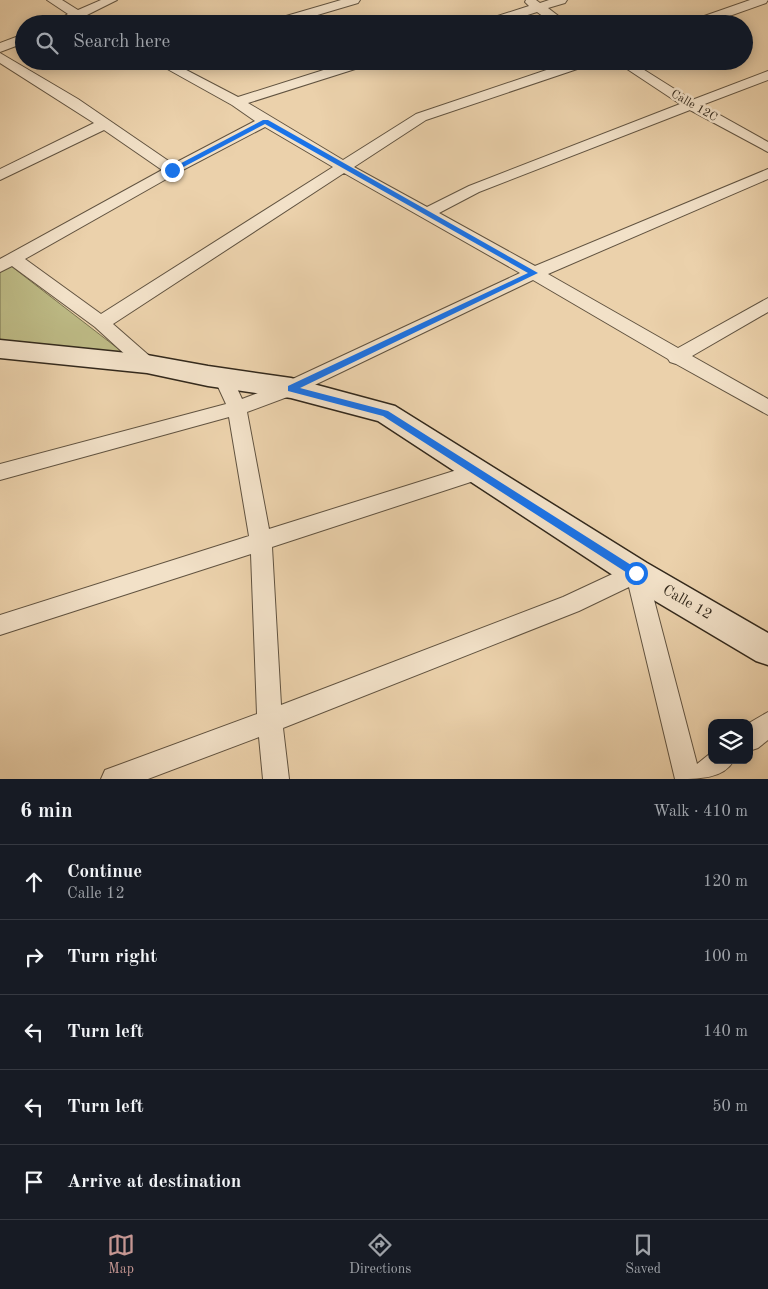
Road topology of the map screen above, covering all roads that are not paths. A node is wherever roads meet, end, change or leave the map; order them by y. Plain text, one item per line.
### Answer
1 (53, 0) edge
2 (111, 0) edge
3 (354, 0) edge
4 (561, 0) edge
5 (762, 0) edge
6 (533, 4) edge
7 (77, 15) joint
8 (303, 15) edge
9 (507, 15) edge
10 (550, 15) edge
11 (720, 15) edge
12 (15, 42) edge
13 (0, 48) edge
14 (0, 57) edge
15 (15, 66) edge
16 (21, 70) edge
17 (176, 70) edge
18 (338, 70) edge
19 (560, 70) edge
20 (635, 70) edge
21 (768, 75) edge
22 (237, 102) junction
23 (691, 105) junction
24 (265, 121) junction
25 (104, 124) junction
26 (768, 148) edge
27 (344, 167) junction
28 (172, 170) junction
29 (1, 173) edge
30 (768, 174) edge
31 (427, 213) junction
32 (7, 262) edge
33 (534, 273) junction
34 (768, 304) edge
35 (101, 323) junction
36 (0, 349) edge
37 (676, 357) junction
38 (147, 364) junction
39 (223, 378) junction
40 (291, 388) junction
41 (237, 408) junction
42 (768, 408) edge
43 (0, 472) edge
44 (476, 472) junction
45 (261, 542) junction
46 (636, 573) junction
47 (0, 625) edge
48 (768, 650) edge
49 (270, 721) junction
50 (768, 724) edge
51 (753, 736) edge
52 (717, 764) edge
53 (114, 779) edge
54 (276, 779) edge
55 (688, 779) edge
56 (699, 779) edge

1 - 7 street
2 - 7 street
3 - 8 street
4 - 6 street
5 - 11 street
6 - 9 street
6 - 10 street
12 - 13 street
14 - 15 street
16 - 25 street
17 - 22 street
18 - 22 street
19 - 27 street
20 - 23 street, Calle 12C
21 - 23 street
22 - 24 street
23 - 26 street, Calle 12C
23 - 31 street
24 - 27 street
24 - 28 street
25 - 28 street
25 - 29 street
27 - 31 street
27 - 35 street
28 - 32 street
30 - 33 street
31 - 33 street
32 - 35 street
33 - 37 street
33 - 40 street
34 - 37 street
35 - 38 street
36 - 38 main road, Calle 12
37 - 42 street
38 - 39 main road, Calle 12
39 - 40 main road, Calle 12
39 - 41 street
40 - 41 street
40 - 44 main road, Calle 12
41 - 43 street
41 - 45 street
44 - 45 street
44 - 46 main road, Calle 12
45 - 47 street
45 - 49 street
46 - 48 main road, Calle 12
46 - 49 street
46 - 55 street
49 - 53 street
49 - 54 street
50 - 51 street
52 - 56 street

